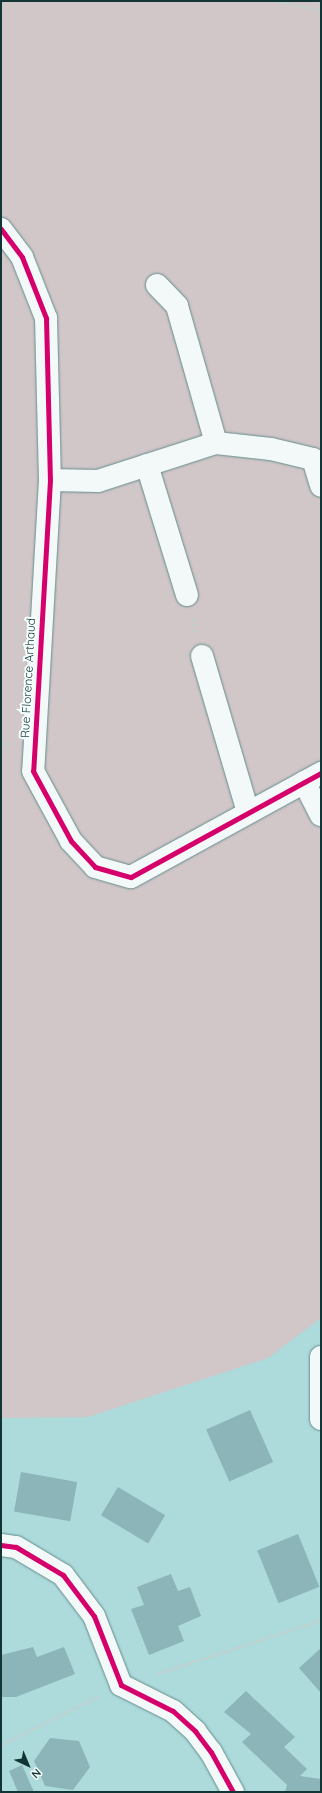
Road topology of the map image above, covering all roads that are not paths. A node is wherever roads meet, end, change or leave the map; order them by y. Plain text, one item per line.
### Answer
1 (1, 229) edge
2 (157, 285) dead end
3 (216, 443) junction
4 (317, 456) edge
5 (147, 465) junction
6 (50, 480) junction
7 (321, 486) edge
8 (187, 595) road end
9 (202, 656) road end
10 (313, 778) edge
11 (248, 812) junction
12 (321, 815) edge
13 (321, 1357) edge
14 (321, 1419) edge
15 (1, 1545) edge
16 (233, 1792) edge

1 - 6 street, Rue Florence Arthaud
2 - 3 street
3 - 4 street
3 - 5 street
4 - 7 street
5 - 6 street
5 - 8 street
6 - 11 street, Rue Florence Arthaud
9 - 11 street
10 - 11 street, Rue Florence Arthaud
10 - 12 street
13 - 14 street
15 - 16 street

